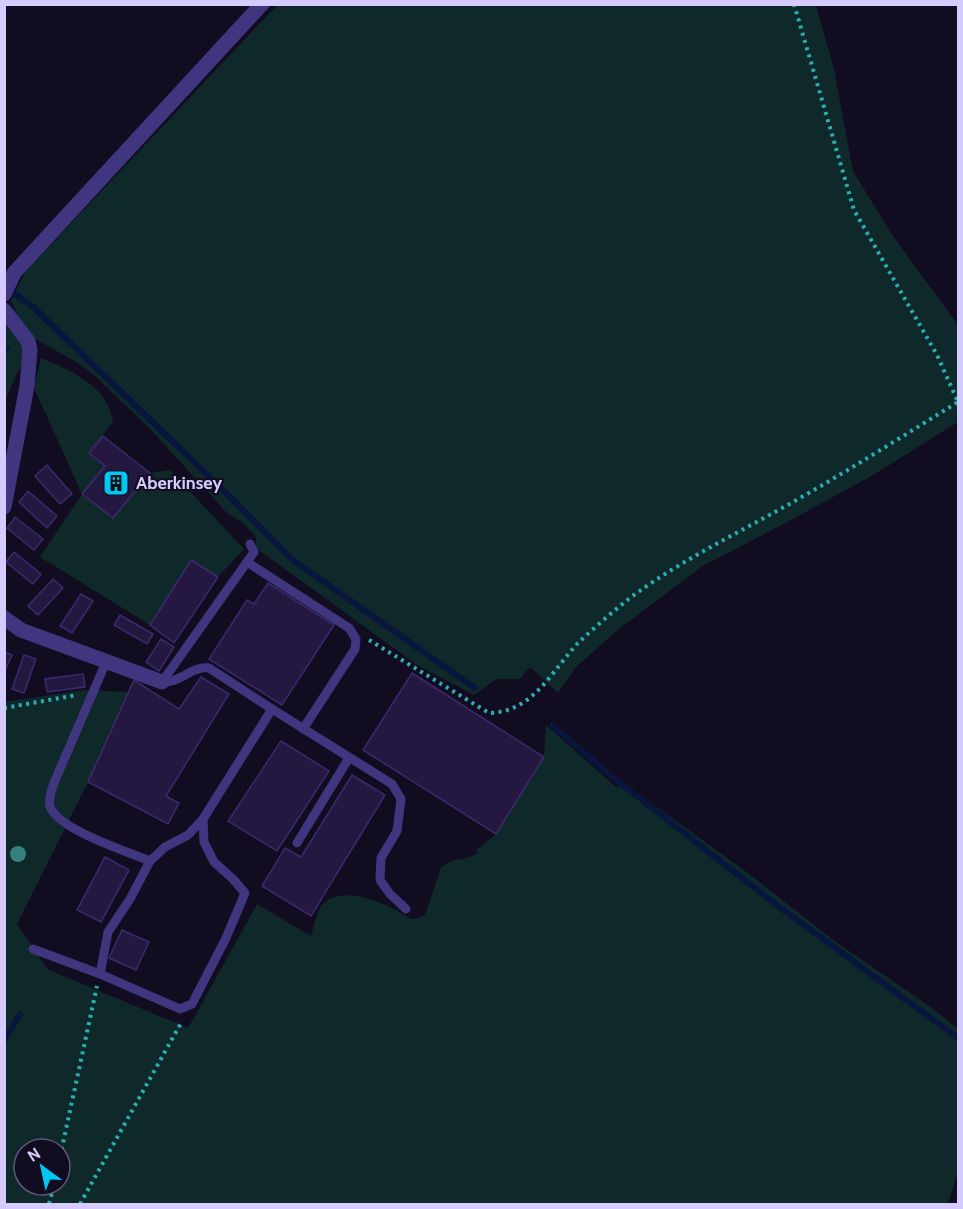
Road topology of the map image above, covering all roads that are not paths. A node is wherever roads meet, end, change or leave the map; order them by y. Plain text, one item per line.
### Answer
1 (262, 4) edge
2 (4, 294) edge
3 (4, 310) edge
4 (4, 507) edge
5 (250, 544) dead end
6 (247, 562) junction
7 (4, 618) edge
8 (106, 662) junction
9 (162, 682) junction
10 (272, 709) junction
11 (303, 729) junction
12 (349, 758) junction
13 (203, 819) junction
14 (297, 843) dead end
15 (150, 861) junction
16 (406, 909) dead end
17 (33, 949) dead end
18 (100, 974) junction

1 - 2 street
3 - 4 street
5 - 6 lane
6 - 9 lane
6 - 11 lane
7 - 8 street
8 - 9 street
8 - 15 lane
9 - 10 lane
10 - 11 lane
10 - 13 lane
11 - 12 lane
12 - 14 lane
12 - 16 lane
13 - 15 lane
13 - 18 lane
15 - 18 lane
17 - 18 lane

